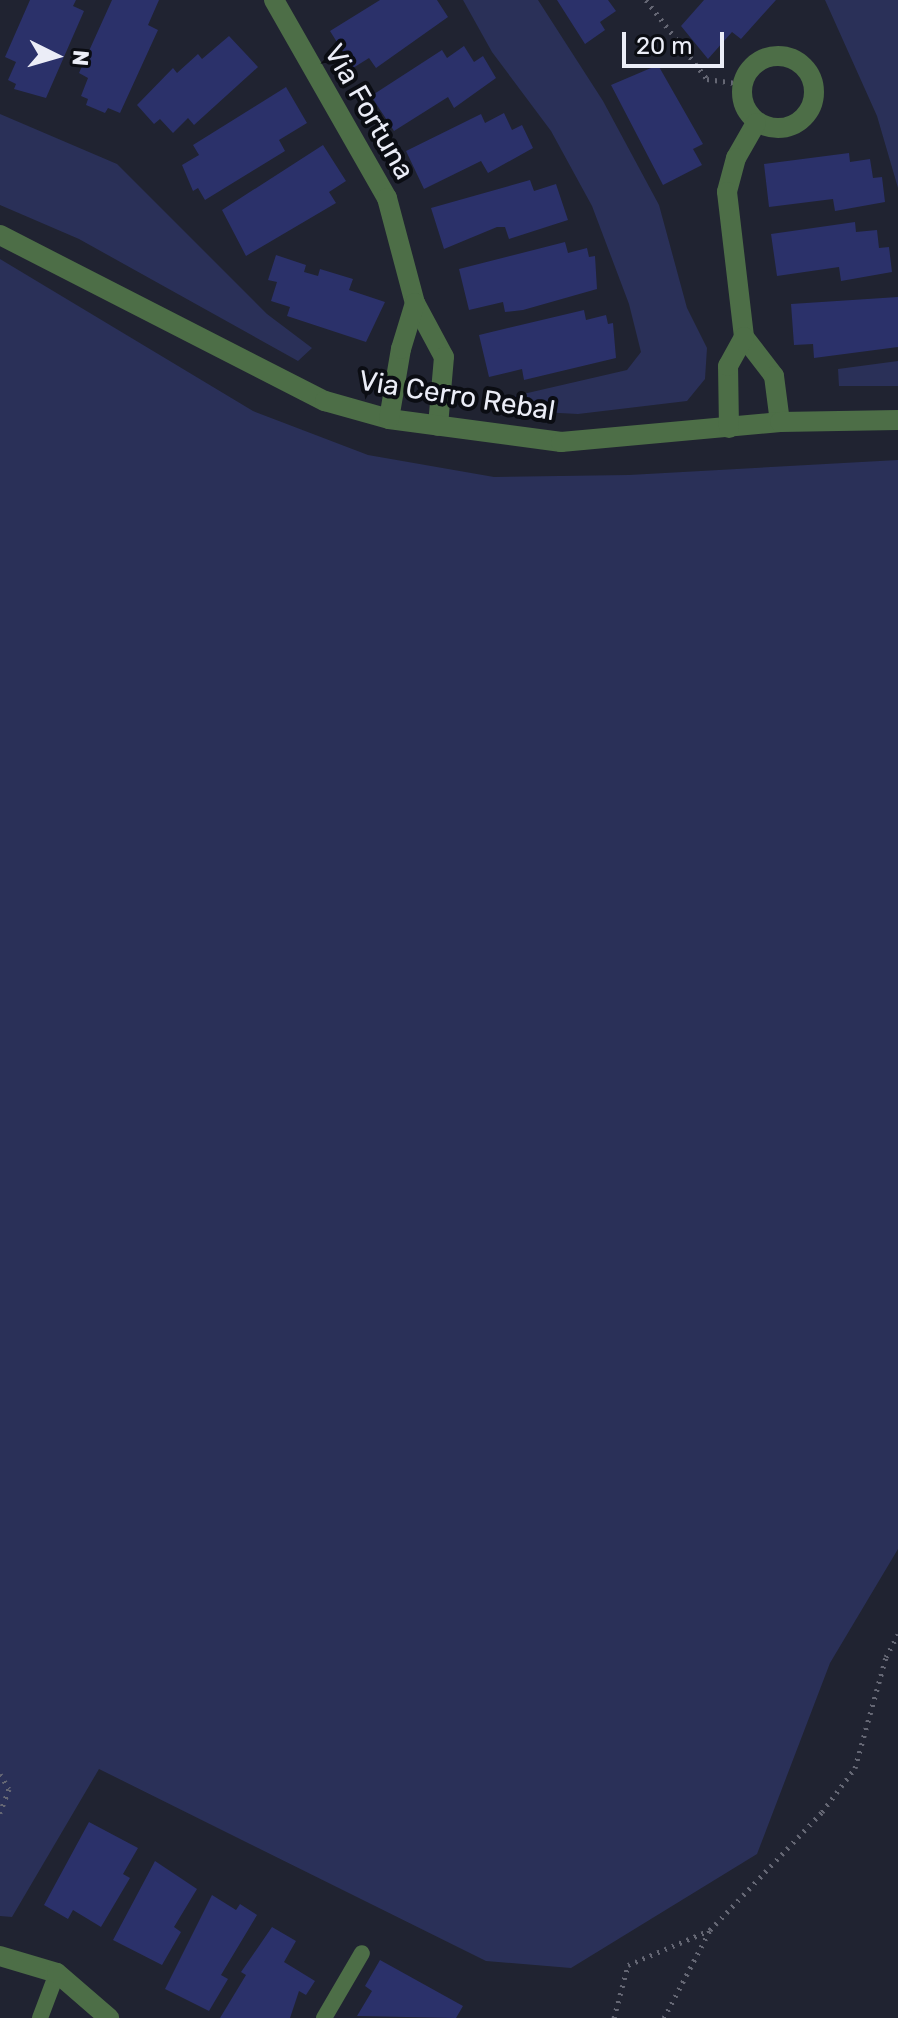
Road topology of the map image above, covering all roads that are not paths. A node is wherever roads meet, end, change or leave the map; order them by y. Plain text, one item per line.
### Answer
1 (274, 0) edge
2 (756, 123) junction
3 (0, 235) edge
4 (415, 303) junction
5 (744, 337) junction
6 (389, 419) junction
7 (898, 420) edge
8 (780, 422) junction
9 (438, 426) junction
10 (729, 428) junction
11 (362, 1953) dead end
12 (0, 1956) edge
13 (57, 1973) junction
14 (40, 2018) edge
15 (109, 2018) edge
16 (324, 2018) edge

1 - 4 street, Via Fortuna
2 - 2 street
2 - 5 street
3 - 6 street, Via Cerro Rebal
4 - 6 street
4 - 9 street, Via Fortuna
5 - 8 street
5 - 10 street
6 - 9 street, Via Cerro Rebal
7 - 8 street, Via Cerro Rebal
8 - 10 street, Via Cerro Rebal
9 - 10 street, Via Cerro Rebal
11 - 16 lane
12 - 13 street
13 - 14 lane
13 - 15 street

